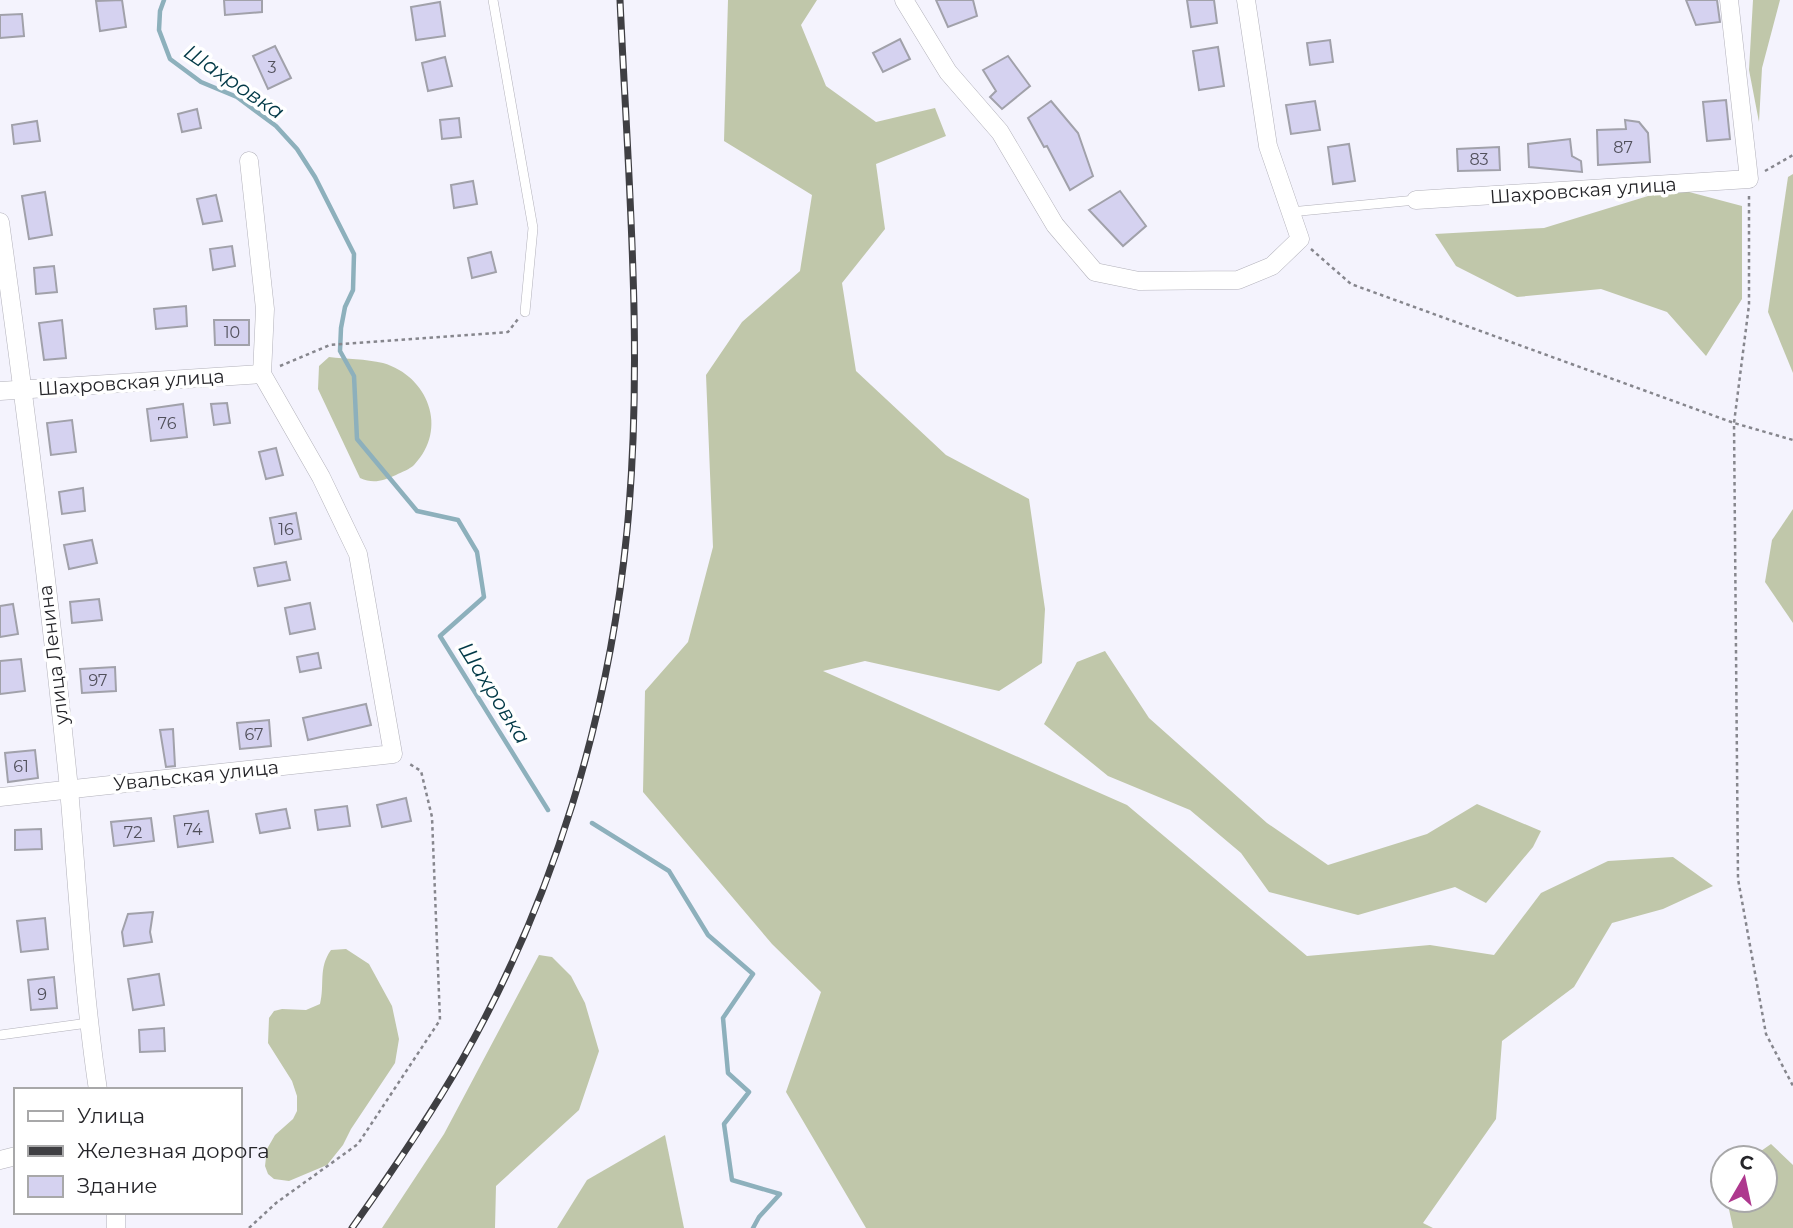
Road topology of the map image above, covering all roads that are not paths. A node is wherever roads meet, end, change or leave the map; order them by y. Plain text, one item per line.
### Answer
1 (493, 0) edge
2 (904, 0) edge
3 (1246, 0) edge
4 (1729, 0) edge
5 (249, 161) dead end
6 (1416, 200) joint
7 (1290, 212) junction
8 (0, 222) edge
9 (525, 312) road end
10 (262, 374) junction
11 (23, 389) junction
12 (0, 391) edge
13 (69, 789) junction
14 (0, 797) edge
15 (88, 1023) junction
16 (0, 1035) edge
17 (98, 1088) edge

1 - 9 lane
2 - 7 street
3 - 7 street
4 - 6 street, Шахровская улица
5 - 10 street
6 - 7 lane
8 - 11 street, улица Ленина
10 - 11 street, Шахровская улица
10 - 13 street, Увальская улица
11 - 12 street, Шахровская улица
11 - 13 street, улица Ленина
13 - 14 street, Увальская улица
13 - 15 street, улица Ленина
15 - 16 lane
15 - 17 street, улица Ленина

